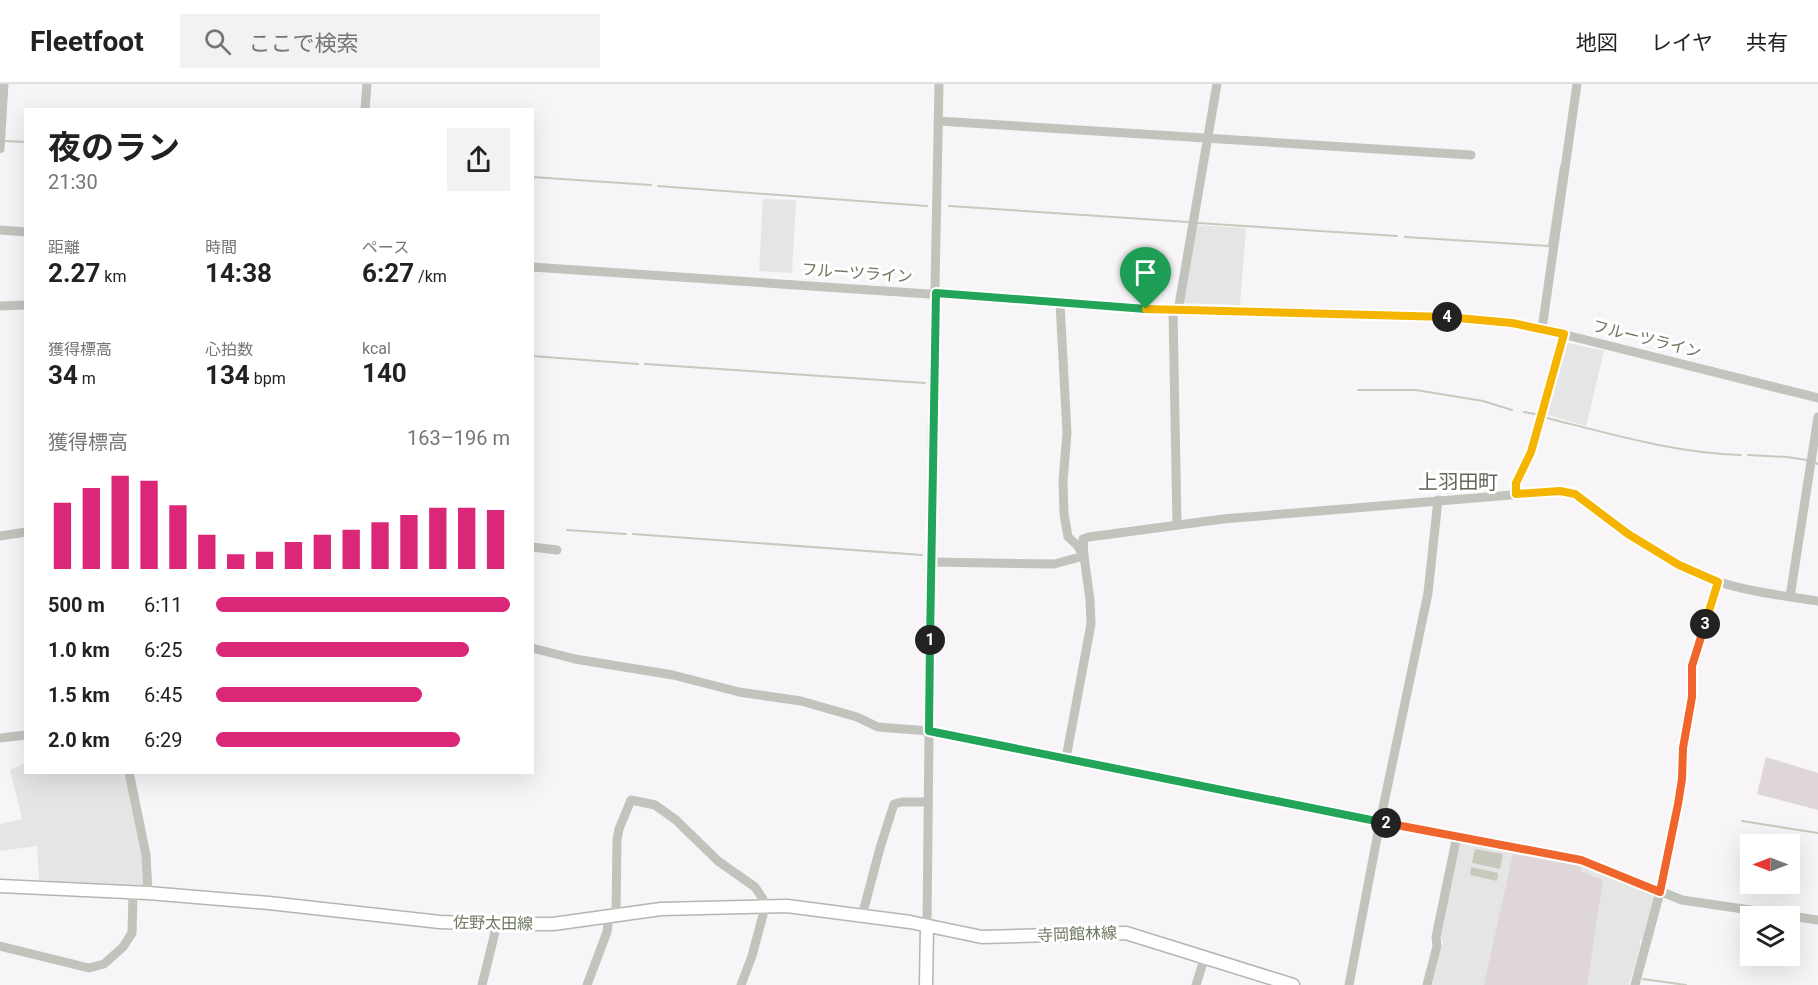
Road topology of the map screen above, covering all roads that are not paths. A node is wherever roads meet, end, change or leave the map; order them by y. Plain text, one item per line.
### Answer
1 (4, 84) edge
2 (367, 84) edge
3 (939, 84) edge
4 (1217, 84) edge
5 (1577, 84) edge
6 (365, 108) edge
7 (938, 121) junction
8 (1207, 139) junction
9 (0, 148) edge
10 (1470, 155) dead end
11 (0, 230) edge
12 (24, 232) edge
13 (534, 267) edge
14 (936, 293) junction
15 (1060, 303) junction
16 (24, 305) edge
17 (0, 306) edge
18 (1176, 310) junction
19 (1542, 329) junction
20 (1564, 334) junction
21 (1818, 398) edge
22 (1818, 417) edge
23 (1516, 494) junction
24 (1438, 500) junction
25 (1177, 525) junction
26 (24, 532) edge
27 (0, 536) edge
28 (534, 547) edge
29 (557, 550) dead end
30 (1084, 556) junction
31 (931, 562) junction
32 (1718, 582) junction
33 (1790, 597) junction
34 (1818, 601) edge
35 (534, 649) edge
36 (929, 731) junction
37 (24, 735) edge
38 (0, 738) edge
39 (1066, 758) junction
40 (129, 774) edge
41 (928, 802) junction
42 (1380, 822) junction
43 (1456, 836) junction
44 (0, 886) edge
45 (1660, 892) junction
46 (133, 893) junction
47 (148, 893) junction
48 (764, 907) junction
49 (613, 915) junction
50 (862, 916) junction
51 (1818, 920) edge
52 (498, 924) junction
53 (927, 926) junction
54 (0, 946) edge
55 (1205, 956) junction
56 (483, 985) edge
57 (587, 985) edge
58 (741, 985) edge
59 (926, 985) edge
60 (1196, 985) edge
61 (1293, 985) edge
62 (1349, 985) edge
63 (1427, 985) edge
64 (1635, 985) edge

1 - 9 street
2 - 6 street
3 - 7 street
4 - 8 street
5 - 19 street
7 - 8 street
7 - 14 street
8 - 10 street
8 - 18 street
11 - 12 street
13 - 14 street, フルーツライン
14 - 15 street, フルーツライン
14 - 31 street
15 - 18 street, フルーツライン
15 - 30 street
16 - 17 street
18 - 19 street, フルーツライン
18 - 25 street
19 - 20 street, フルーツライン
20 - 21 street, フルーツライン
20 - 23 street
22 - 33 street
23 - 24 street
23 - 32 street
24 - 25 street
24 - 42 street
25 - 30 street
26 - 27 street
28 - 29 street
30 - 31 street
30 - 39 street
31 - 36 street
32 - 33 street
32 - 45 street
33 - 34 street
35 - 36 street
36 - 39 street
36 - 41 street
37 - 38 street
39 - 42 street
40 - 47 street
41 - 50 street
41 - 53 street
42 - 43 street
42 - 62 street
43 - 45 street
43 - 63 street
44 - 46 main road, 佐野太田線
45 - 51 street
45 - 64 street
46 - 47 main road, 佐野太田線
46 - 54 street
47 - 52 main road, 佐野太田線
48 - 49 main road, 佐野太田線
48 - 49 street
48 - 50 main road, 佐野太田線
48 - 58 street
49 - 52 main road, 佐野太田線
49 - 57 street
50 - 53 main road, 佐野太田線
52 - 56 street
53 - 55 main road, 寺岡館林線
53 - 59 main road
55 - 60 street
55 - 61 main road, 寺岡館林線

